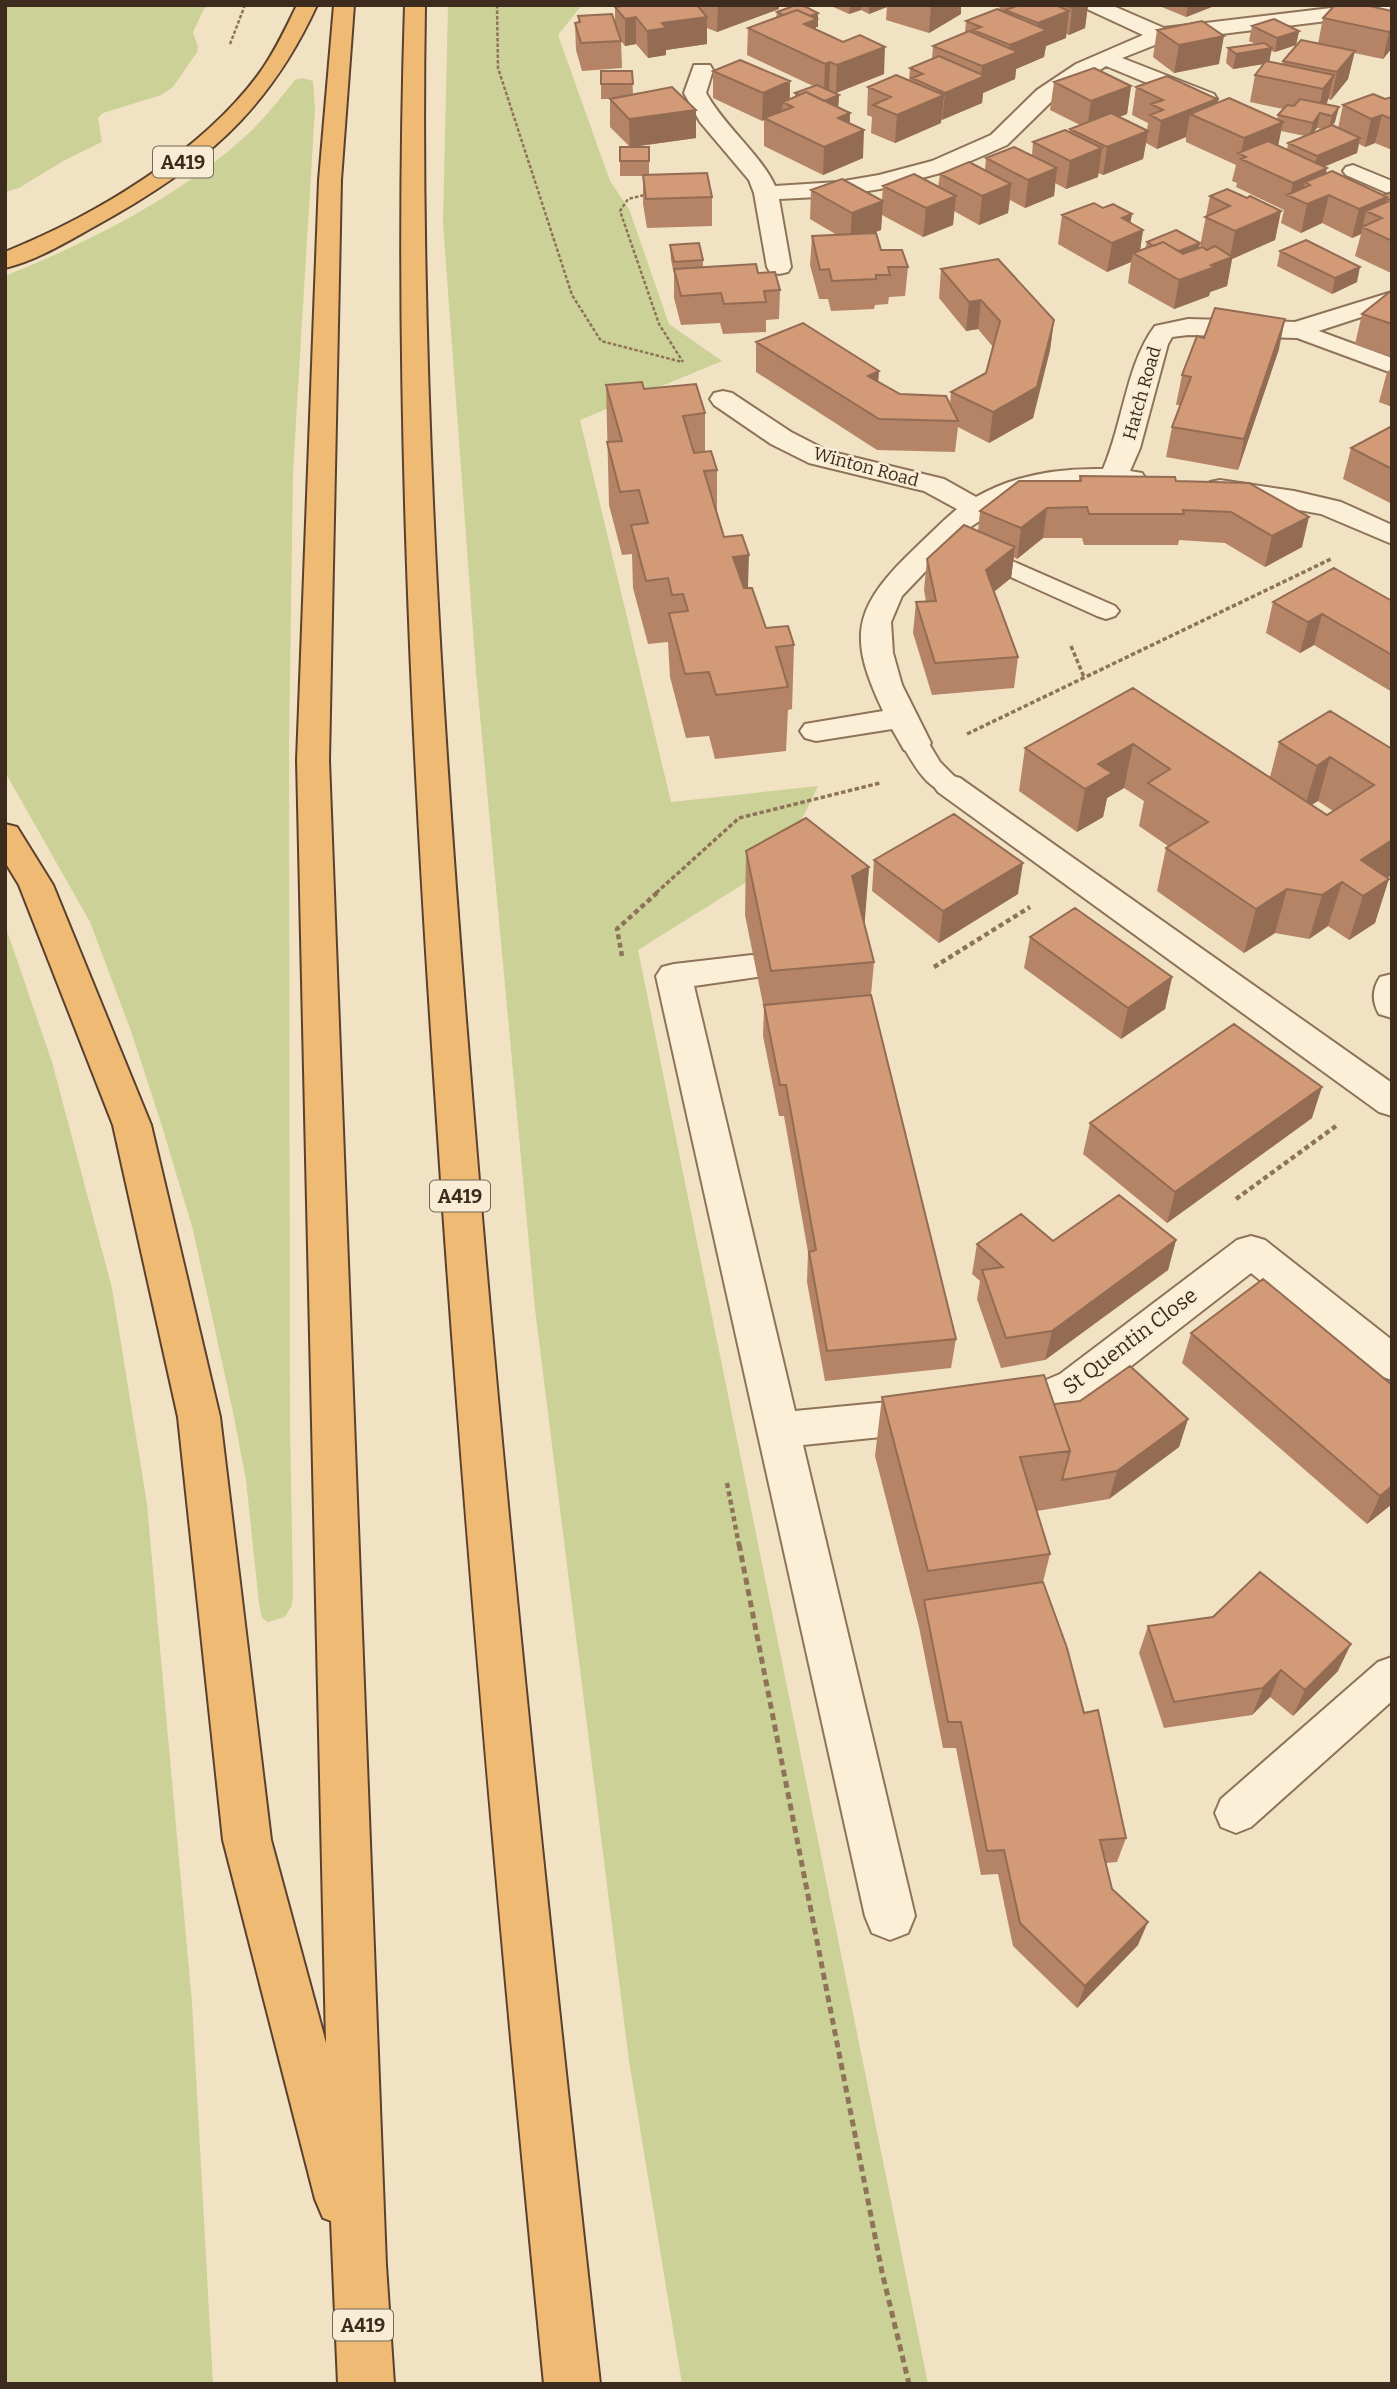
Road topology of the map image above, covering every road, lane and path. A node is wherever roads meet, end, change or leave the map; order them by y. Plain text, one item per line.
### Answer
1 (244, 5) edge
2 (307, 5) edge
3 (344, 5) edge
4 (415, 5) edge
5 (497, 5) edge
6 (1094, 5) edge
7 (1392, 7) edge
8 (1328, 14) junction
9 (1381, 28) edge
10 (1161, 35) junction
11 (224, 55) dead end
12 (1104, 58) junction
13 (702, 70) dead end
14 (1208, 99) edge
15 (1353, 171) dead end
16 (1392, 189) edge
17 (766, 193) junction
18 (652, 194) edge
19 (5, 261) edge
20 (779, 267) dead end
21 (1392, 299) edge
22 (1297, 330) junction
23 (1392, 366) edge
24 (723, 399) dead end
25 (1113, 477) junction
26 (976, 508) junction
27 (1388, 534) edge
28 (943, 537) junction
29 (1106, 611) dead end
30 (816, 731) dead end
31 (912, 739) junction
32 (949, 785) joint
33 (5, 835) edge
34 (1037, 902) dead end
35 (752, 967) dead end
36 (934, 967) dead end
37 (1392, 986) edge
38 (1392, 1005) edge
39 (1392, 1102) edge
40 (1341, 1123) dead end
41 (1234, 1200) dead end
42 (1392, 1363) edge
43 (779, 1430) junction
44 (1392, 1675) edge
45 (1236, 1813) dead end
46 (890, 1916) dead end
47 (359, 2265) junction
48 (366, 2384) edge
49 (572, 2384) edge

1 - 11 path
2 - 19 highway, A419
3 - 47 highway, A419
4 - 49 highway, A419
5 - 18 path
6 - 10 street
7 - 8 street
8 - 9 lane
8 - 10 street
10 - 12 street
12 - 14 street
12 - 17 street
13 - 17 street
15 - 16 lane
17 - 20 street
21 - 22 street, Hatch Road
22 - 23 lane
22 - 25 street, Hatch Road
24 - 26 street, Winton Road
25 - 26 street
25 - 27 street
26 - 28 street
27 - 31 path
28 - 29 lane
28 - 31 street
30 - 31 street
31 - 32 lane
32 - 39 street
33 - 47 highway, A419
34 - 36 path
35 - 43 street
37 - 38 street
40 - 41 path
42 - 43 street, St Quentin Close
43 - 46 street
44 - 45 lane
47 - 48 highway, A419

